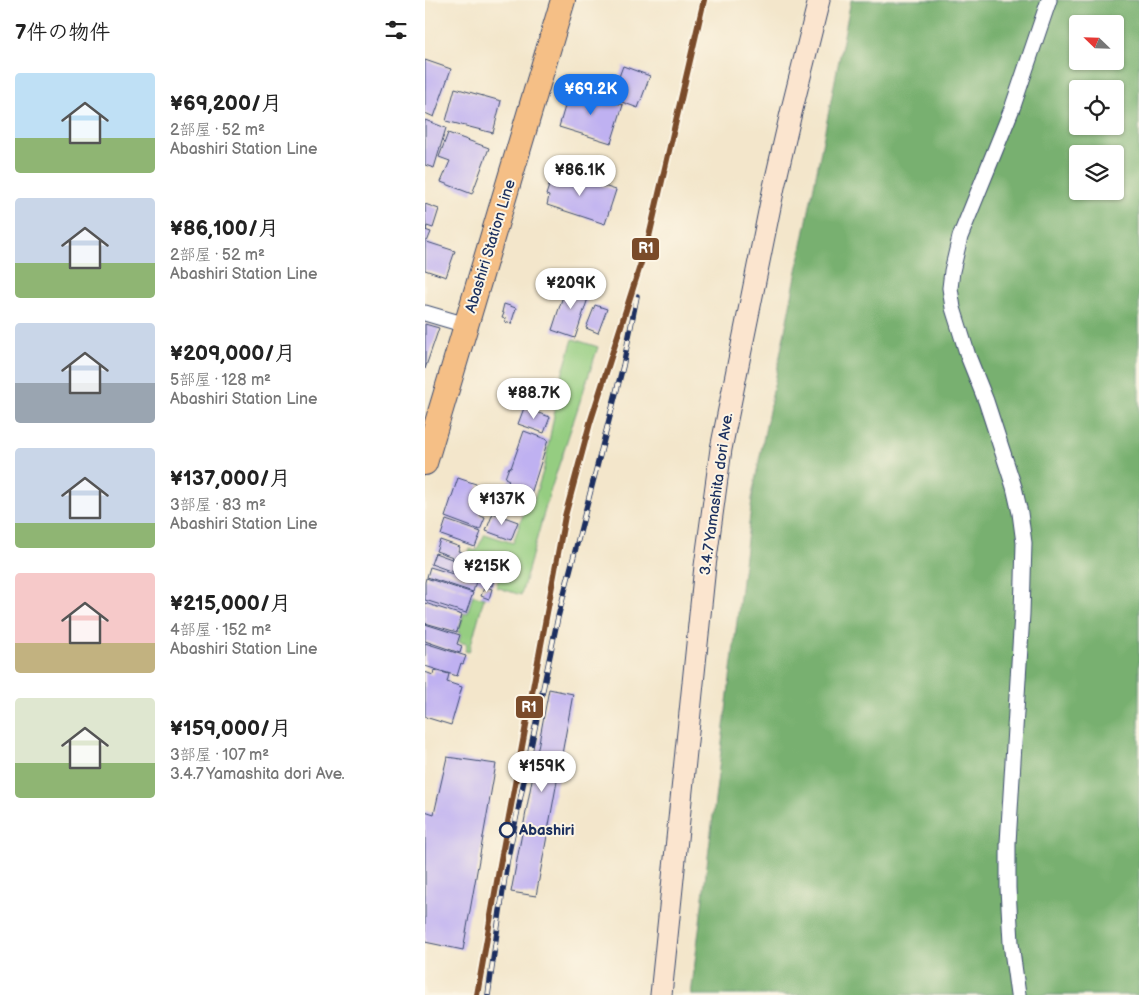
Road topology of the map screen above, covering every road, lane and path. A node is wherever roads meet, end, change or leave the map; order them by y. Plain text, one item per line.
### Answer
1 (562, 0) edge
2 (819, 0) edge
3 (1049, 0) edge
4 (425, 313) edge
5 (466, 325) junction
6 (425, 463) edge
7 (661, 995) edge
8 (1018, 995) edge

1 - 5 main road, Abashiri Station Line
2 - 7 street, 3.4.7 Yamashita dori Ave.
3 - 8 street
4 - 5 street
5 - 6 main road, Abashiri Station Line

